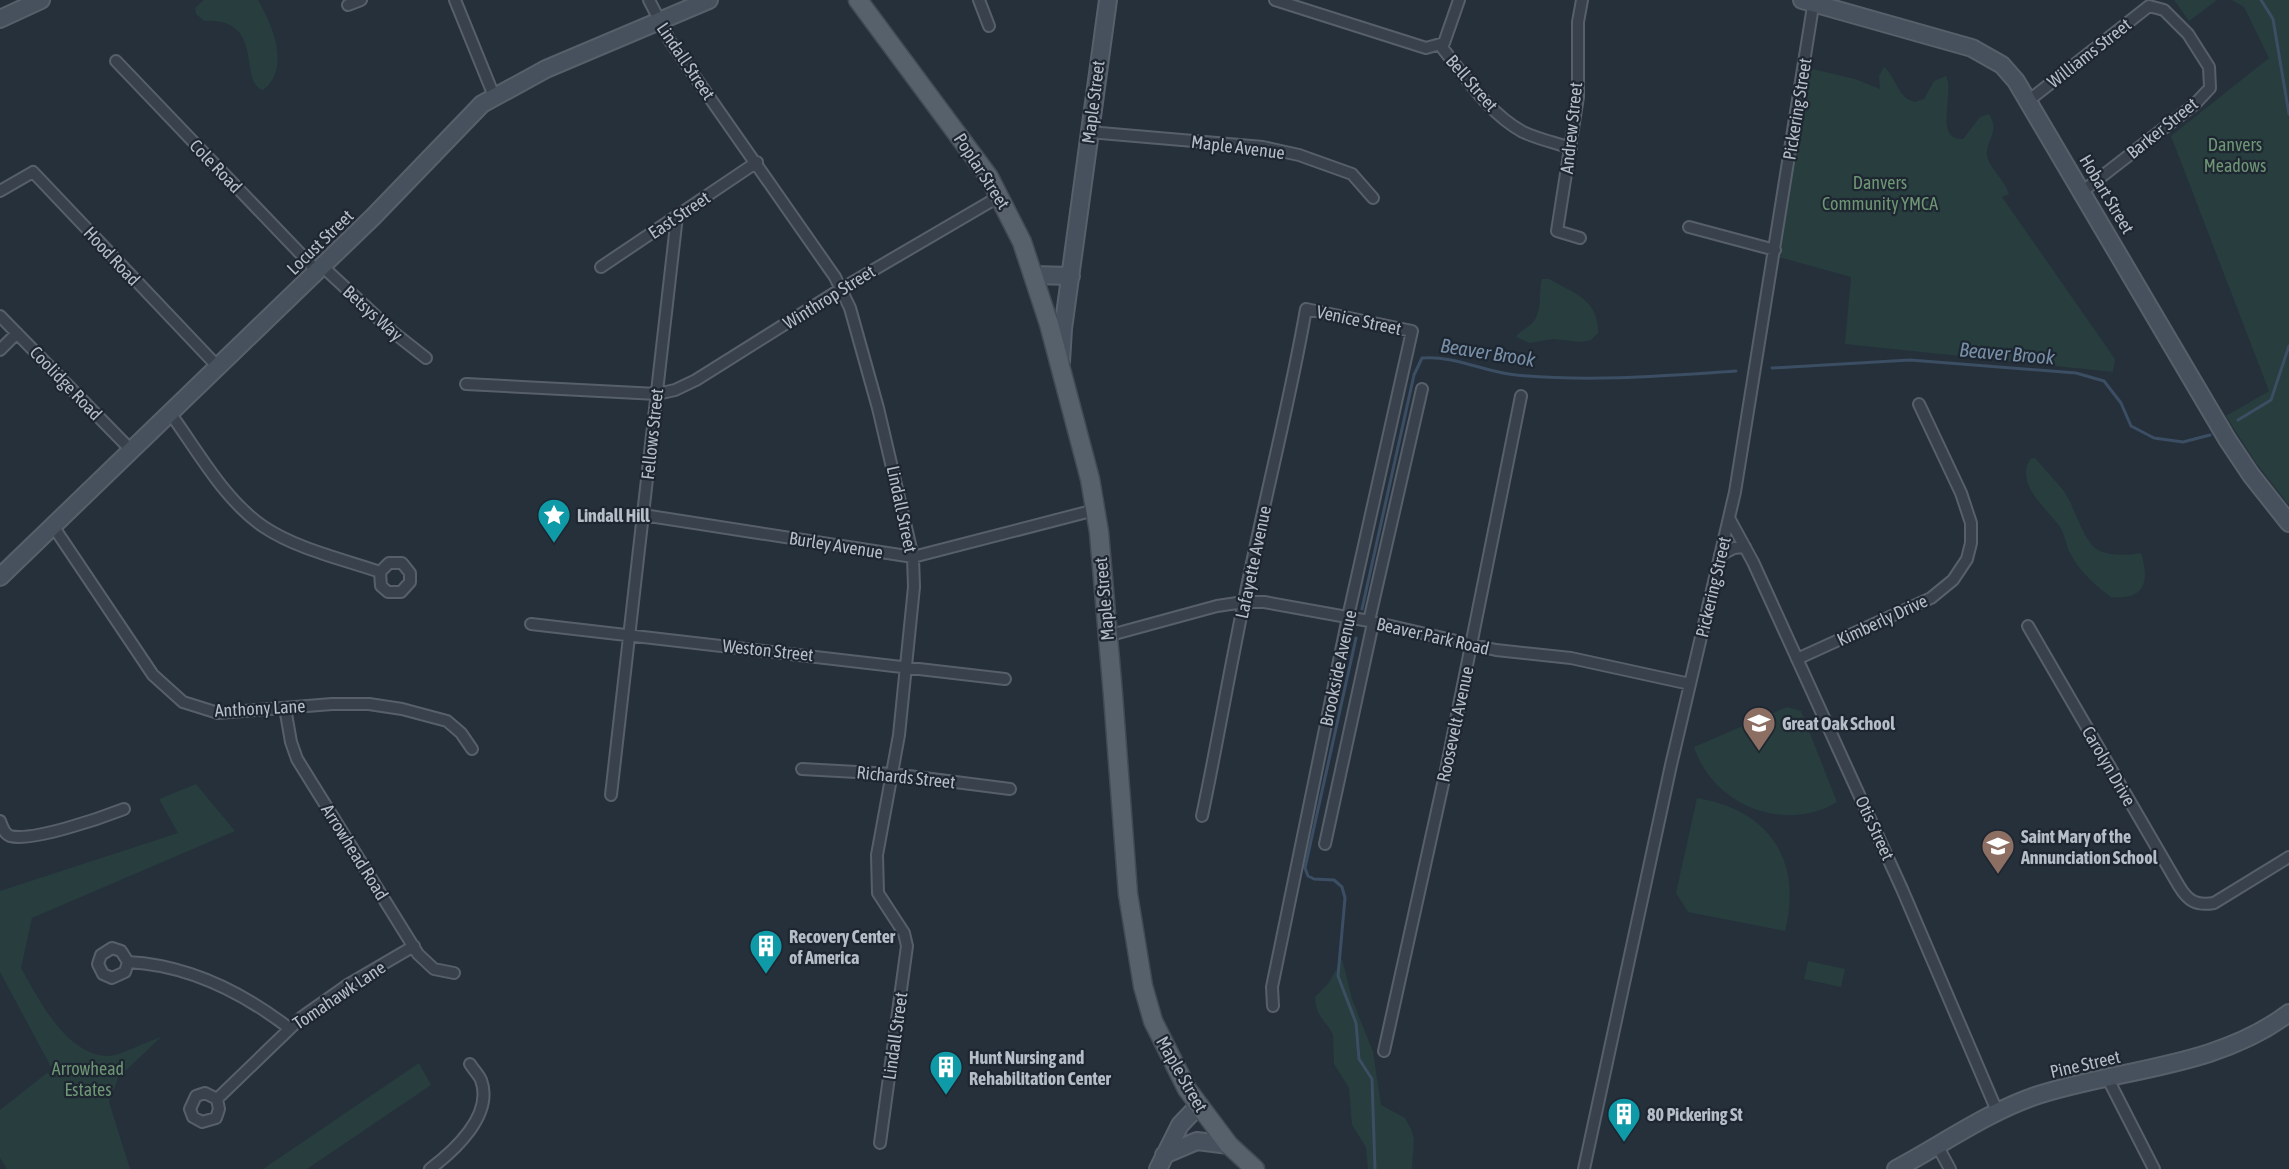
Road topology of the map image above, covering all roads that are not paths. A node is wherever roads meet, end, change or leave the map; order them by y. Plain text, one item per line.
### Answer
1 (41, 0) edge
2 (361, 0) edge
3 (455, 0) edge
4 (649, 0) edge
5 (709, 0) edge
6 (858, 0) edge
7 (979, 0) edge
8 (1108, 0) edge
9 (1275, 0) edge
10 (1459, 0) edge
11 (1582, 0) edge
12 (1810, 1) edge
13 (22, 4) edge
14 (348, 5) dead end
15 (2149, 6) joint
16 (0, 20) edge
17 (658, 22) junction
18 (988, 26) dead end
19 (1440, 45) junction
20 (116, 60) dead end
21 (494, 96) junction
22 (2028, 101) junction
23 (1089, 132) junction
24 (1571, 148) junction
25 (757, 162) junction
26 (0, 191) edge
27 (2083, 191) junction
28 (1000, 196) junction
29 (1373, 198) dead end
30 (676, 216) junction
31 (1689, 227) dead end
32 (1580, 238) dead end
33 (1775, 250) junction
34 (601, 267) dead end
35 (320, 268) junction
36 (1033, 275) junction
37 (1071, 276) junction
38 (841, 289) junction
39 (1306, 309) joint
40 (0, 316) edge
41 (1412, 332) joint
42 (17, 333) junction
43 (0, 350) edge
44 (426, 358) dead end
45 (1061, 366) junction
46 (218, 367) junction
47 (466, 384) dead end
48 (1422, 389) dead end
49 (657, 394) junction
50 (1521, 396) dead end
51 (1919, 404) dead end
52 (170, 413) junction
53 (131, 450) junction
54 (1095, 510) junction
55 (643, 515) junction
56 (1729, 518) junction
57 (2289, 523) edge
58 (53, 526) junction
59 (1745, 547) junction
60 (1720, 555) junction
61 (913, 557) junction
62 (380, 572) dead end
63 (0, 577) edge
64 (1244, 602) junction
65 (1348, 617) junction
66 (1371, 622) junction
67 (531, 624) dead end
68 (2028, 626) dead end
69 (631, 636) junction
70 (1107, 636) junction
71 (1471, 645) junction
72 (1797, 659) junction
73 (906, 668) junction
74 (1005, 679) dead end
75 (1690, 684) junction
76 (285, 708) junction
77 (472, 749) dead end
78 (802, 769) dead end
79 (893, 774) junction
80 (1010, 789) dead end
81 (611, 795) dead end
82 (124, 809) dead end
83 (1202, 816) dead end
84 (0, 821) edge
85 (1325, 844) dead end
86 (2289, 857) edge
87 (414, 946) junction
88 (128, 962) dead end
89 (454, 974) dead end
90 (1273, 1006) dead end
91 (2287, 1018) edge
92 (289, 1029) junction
93 (1384, 1051) dead end
94 (470, 1064) dead end
95 (2108, 1079) junction
96 (217, 1099) dead end
97 (1199, 1106) junction
98 (1997, 1112) junction
99 (880, 1143) dead end
100 (1229, 1145) junction
101 (1938, 1147) junction
102 (1161, 1162) edge
103 (430, 1169) edge
104 (1255, 1169) edge
105 (1584, 1169) edge
106 (1896, 1169) edge
107 (1950, 1169) edge
108 (2154, 1169) edge

1 - 13 main road
2 - 14 street
3 - 21 street
4 - 17 street, Lindall Street
5 - 17 main road, Locust Street
6 - 28 main road, Poplar Street
7 - 18 street
8 - 23 main road, Maple Street
9 - 19 street
10 - 19 street
11 - 24 street, Andrew Street
12 - 22 main road, Hobart Street
12 - 33 street, Pickering Street
13 - 16 main road
15 - 22 street, Williams Street
15 - 27 street, Barker Street
17 - 21 main road, Locust Street
17 - 25 street, Lindall Street
19 - 24 street, Bell Street
20 - 35 street, Cole Road
21 - 35 main road, Locust Street
22 - 27 main road, Hobart Street
23 - 29 street, Maple Avenue
23 - 37 main road, Maple Street
24 - 32 street, Andrew Street
25 - 30 street, East Street
25 - 38 street, Lindall Street
26 - 46 street, Hood Road
27 - 57 main road, Hobart Street
28 - 36 main road, Poplar Street
28 - 38 street, Winthrop Street
30 - 34 street, East Street
30 - 49 street, Fellows Street
31 - 33 street
33 - 56 street, Pickering Street
35 - 44 street, Betsys Way
35 - 46 main road, Locust Street
36 - 37 main road
36 - 45 main road, Poplar Street
37 - 45 main road, Maple Street
38 - 49 street, Winthrop Street
38 - 61 street, Lindall Street
39 - 41 street, Venice Street
39 - 64 street, Lafayette Avenue
40 - 42 street, Coolidge Road
41 - 65 street, Brookside Avenue
42 - 43 street
42 - 53 street, Coolidge Road
45 - 54 main road, Maple Street
46 - 52 main road, Locust Street
47 - 49 street
48 - 66 street, Brookside Avenue
49 - 55 street, Fellows Street
50 - 71 street, Roosevelt Avenue
51 - 72 street, Kimberly Drive
52 - 53 main road, Locust Street
52 - 62 street
53 - 58 main road, Locust Street
54 - 61 street, Burley Avenue
54 - 70 main road, Maple Street
55 - 61 street, Burley Avenue
55 - 69 street, Fellows Street
56 - 59 street, Otis Street
56 - 60 street, Pickering Street
58 - 63 main road, Locust Street
58 - 76 street, Anthony Lane
59 - 60 street
59 - 72 street, Otis Street
60 - 75 street, Pickering Street
61 - 73 street, Lindall Street
64 - 65 street, Beaver Park Road
64 - 70 street, Beaver Park Road
64 - 83 street, Lafayette Avenue
65 - 66 street, Beaver Park Road
65 - 90 street, Brookside Avenue
66 - 71 street, Beaver Park Road
66 - 85 street, Brookside Avenue
67 - 69 street, Weston Street
68 - 86 street, Carolyn Drive
69 - 73 street, Weston Street
69 - 81 street, Fellows Street
70 - 97 main road, Maple Street
71 - 75 street, Beaver Park Road
71 - 93 street, Roosevelt Avenue
72 - 98 street, Otis Street
73 - 74 street, Weston Street
73 - 79 street, Lindall Street
75 - 105 street, Pickering Street
76 - 77 street, Anthony Lane
76 - 87 street, Arrowhead Road
78 - 79 street, Richards Street
79 - 80 street, Richards Street
79 - 99 street, Lindall Street
82 - 84 street
87 - 89 street, Arrowhead Road
87 - 92 street, Tomahawk Lane
88 - 92 street
91 - 95 main road, Pine Street
92 - 96 street, Tomahawk Lane
94 - 103 street
95 - 98 main road, Pine Street
95 - 108 street
97 - 100 main road, Maple Street
97 - 102 main road
98 - 101 main road, Pine Street
100 - 102 main road
100 - 104 main road, Maple Street
101 - 106 main road, Pine Street
101 - 107 street

